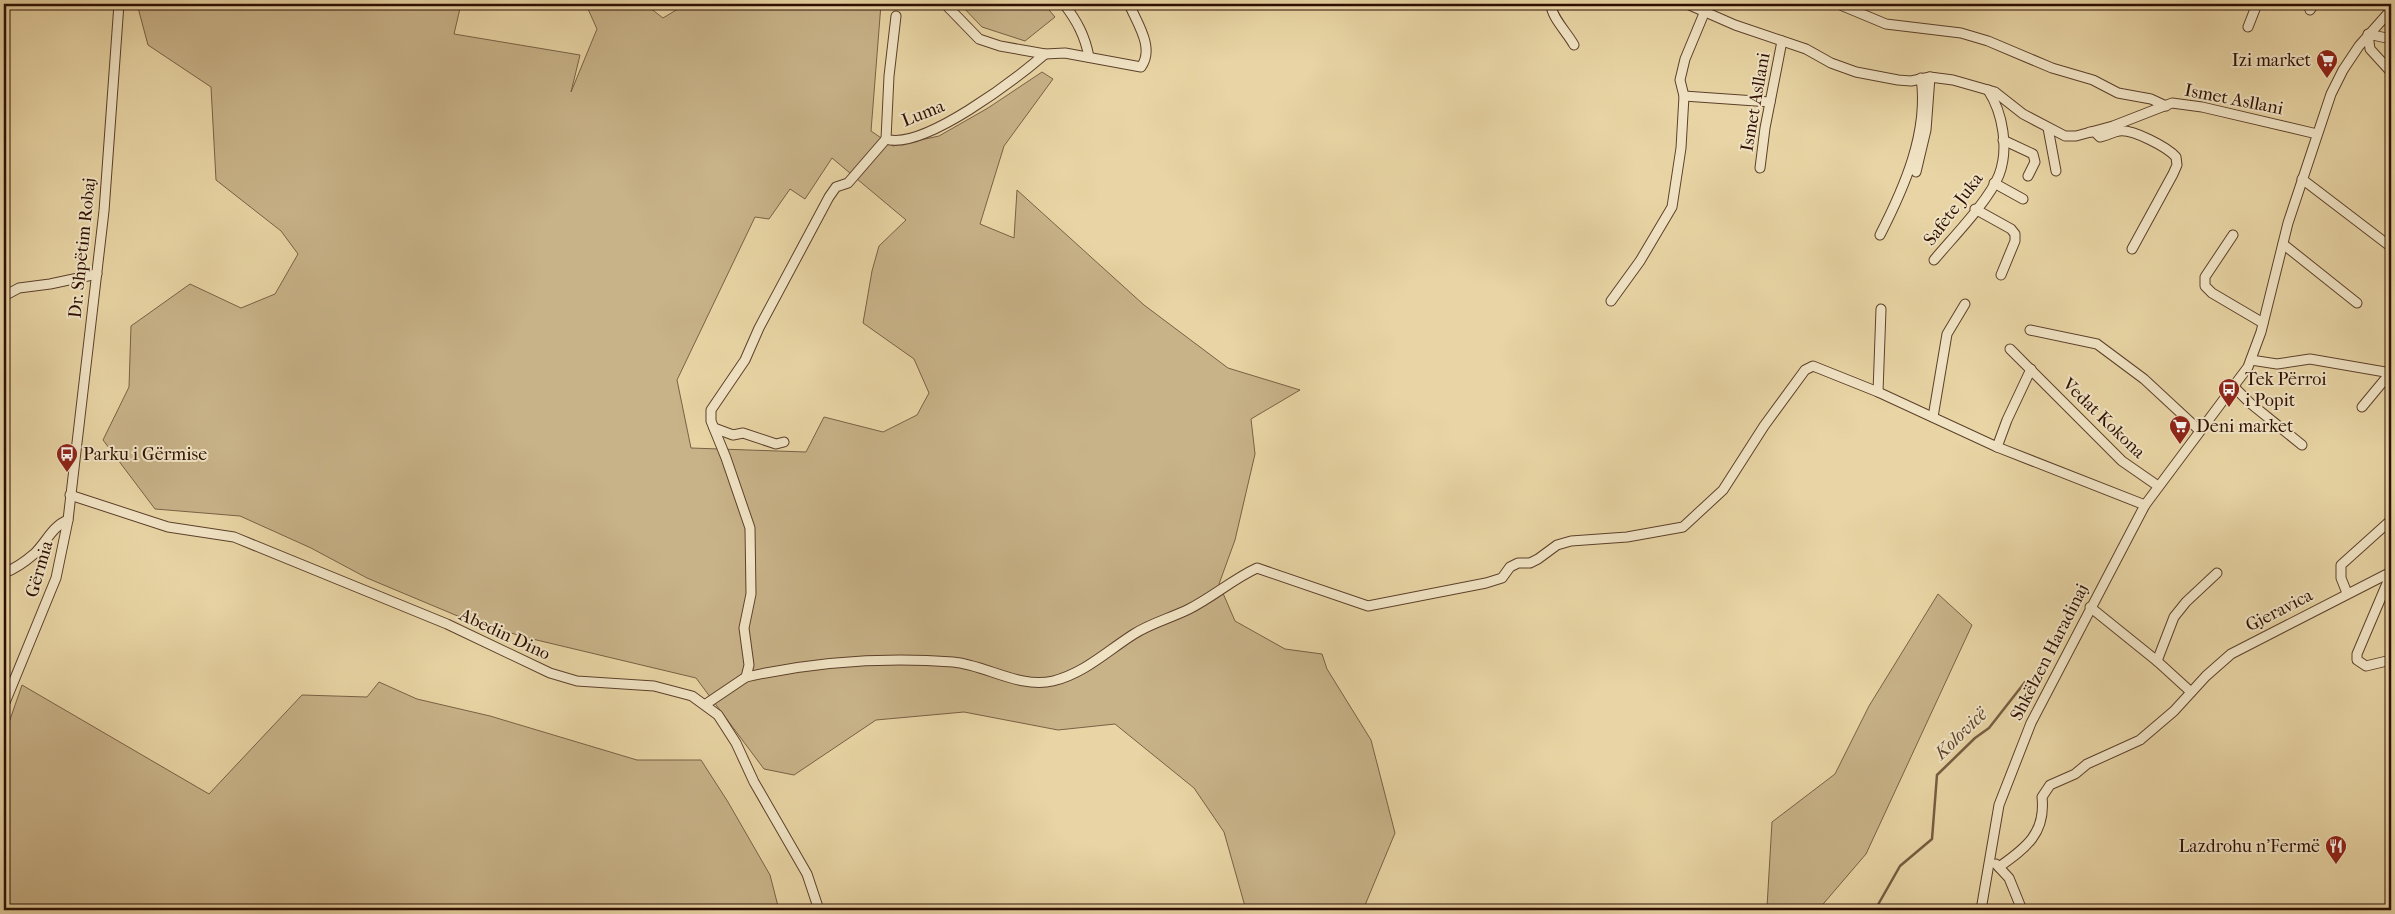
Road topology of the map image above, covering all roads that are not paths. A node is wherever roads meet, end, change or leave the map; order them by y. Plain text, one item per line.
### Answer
1 (119, 4) edge
2 (945, 4) edge
3 (1064, 4) edge
4 (1129, 4) edge
5 (1551, 4) edge
6 (1686, 4) edge
7 (1838, 4) edge
8 (2257, 4) edge
9 (2391, 10) edge
10 (1705, 11) junction
11 (896, 16) dead end
12 (2248, 27) dead end
13 (2368, 34) junction
14 (2391, 39) edge
15 (1782, 41) junction
16 (1574, 45) dead end
17 (1045, 54) junction
18 (1089, 57) junction
19 (2391, 72) edge
20 (1925, 78) junction
21 (1988, 90) junction
22 (1684, 96) junction
23 (1770, 102) junction
24 (2166, 106) junction
25 (2048, 128) junction
26 (2089, 132) junction
27 (2317, 134) junction
28 (886, 139) junction
29 (2003, 140) junction
30 (1760, 168) dead end
31 (2056, 171) dead end
32 (1916, 172) dead end
33 (2028, 176) dead end
34 (2302, 179) junction
35 (1994, 183) junction
36 (2023, 199) dead end
37 (1975, 210) junction
38 (2233, 235) dead end
39 (1880, 236) dead end
40 (2283, 244) junction
41 (2391, 247) edge
42 (2132, 249) dead end
43 (1934, 260) dead end
44 (97, 274) junction
45 (2001, 275) dead end
46 (4, 296) edge
47 (1611, 301) dead end
48 (2358, 303) dead end
49 (1965, 304) dead end
50 (1881, 309) dead end
51 (2263, 323) junction
52 (2030, 330) dead end
53 (2010, 349) dead end
54 (2251, 360) junction
55 (2031, 369) junction
56 (2391, 373) edge
57 (2234, 386) junction
58 (1878, 392) junction
59 (2362, 407) dead end
60 (1933, 417) junction
61 (714, 428) junction
62 (2199, 430) junction
63 (784, 442) dead end
64 (2302, 445) dead end
65 (1997, 447) junction
66 (2158, 486) junction
67 (70, 495) junction
68 (2144, 505) junction
69 (68, 520) junction
70 (2391, 520) edge
71 (4, 572) edge
72 (2217, 573) dead end
73 (2391, 573) edge
74 (2347, 593) junction
75 (2090, 607) junction
76 (2391, 660) edge
77 (2157, 661) junction
78 (746, 677) junction
79 (2191, 692) junction
80 (706, 704) junction
81 (4, 705) edge
82 (1990, 856) junction
83 (1999, 867) junction
84 (819, 910) edge
85 (1981, 910) edge
86 (2022, 910) edge

1 - 44 street, Dr. Shpëtim Robaj
2 - 17 street
3 - 18 street
4 - 18 street
5 - 16 street
6 - 10 street, Ismet Asllani
7 - 24 street
8 - 12 street
9 - 13 street, Shkëlzen Haradinaj
10 - 15 street, Ismet Asllani
10 - 22 street
11 - 28 street, Luma
13 - 14 street
13 - 19 street
13 - 27 street, Shkëlzen Haradinaj
15 - 20 street, Ismet Asllani
15 - 23 street, Ismet Asllani
17 - 18 street
17 - 28 street, Luma
20 - 21 street, Ismet Asllani
20 - 32 street
20 - 39 street
21 - 25 street, Ismet Asllani
21 - 29 street, Safete Juka
22 - 23 street
22 - 47 street
23 - 30 street, Ismet Asllani
24 - 26 street, Ismet Asllani
24 - 27 street, Ismet Asllani
25 - 26 street, Ismet Asllani
25 - 31 street
26 - 42 street, Ismet Asllani
27 - 34 street, Shkëlzen Haradinaj
28 - 61 street
29 - 33 street
29 - 35 street, Safete Juka
34 - 40 street, Shkëlzen Haradinaj
34 - 41 street
35 - 36 street
35 - 37 street, Safete Juka
37 - 43 street, Safete Juka
37 - 45 street
38 - 51 street
40 - 48 street
40 - 51 street, Shkëlzen Haradinaj
44 - 46 street
44 - 67 street, Dr. Shpëtim Robaj
49 - 60 street
50 - 58 street
51 - 54 street, Shkëlzen Haradinaj
52 - 62 street
53 - 55 street, Vedat Kokona
54 - 56 street
54 - 57 street, Shkëlzen Haradinaj
55 - 65 street
55 - 66 street, Vedat Kokona
56 - 59 street
57 - 62 street, Shkëlzen Haradinaj
57 - 64 street
58 - 60 street
58 - 78 street
60 - 65 street
61 - 63 street
61 - 78 street
62 - 66 street, Shkëlzen Haradinaj
65 - 68 street
66 - 68 street, Shkëlzen Haradinaj
67 - 69 street, Gërmia
67 - 80 street, Abedin Dino
68 - 75 street, Shkëlzen Haradinaj
69 - 71 street
69 - 81 street, Gërmia
70 - 74 street
72 - 77 street
73 - 74 street, Gjeravica
73 - 76 street
74 - 79 street, Gjeravica
75 - 77 street
75 - 82 street, Shkëlzen Haradinaj
77 - 79 street
78 - 80 street
79 - 83 street, Gjeravica
80 - 84 street, Abedin Dino
82 - 83 street
82 - 85 street, Shkëlzen Haradinaj
83 - 86 street

